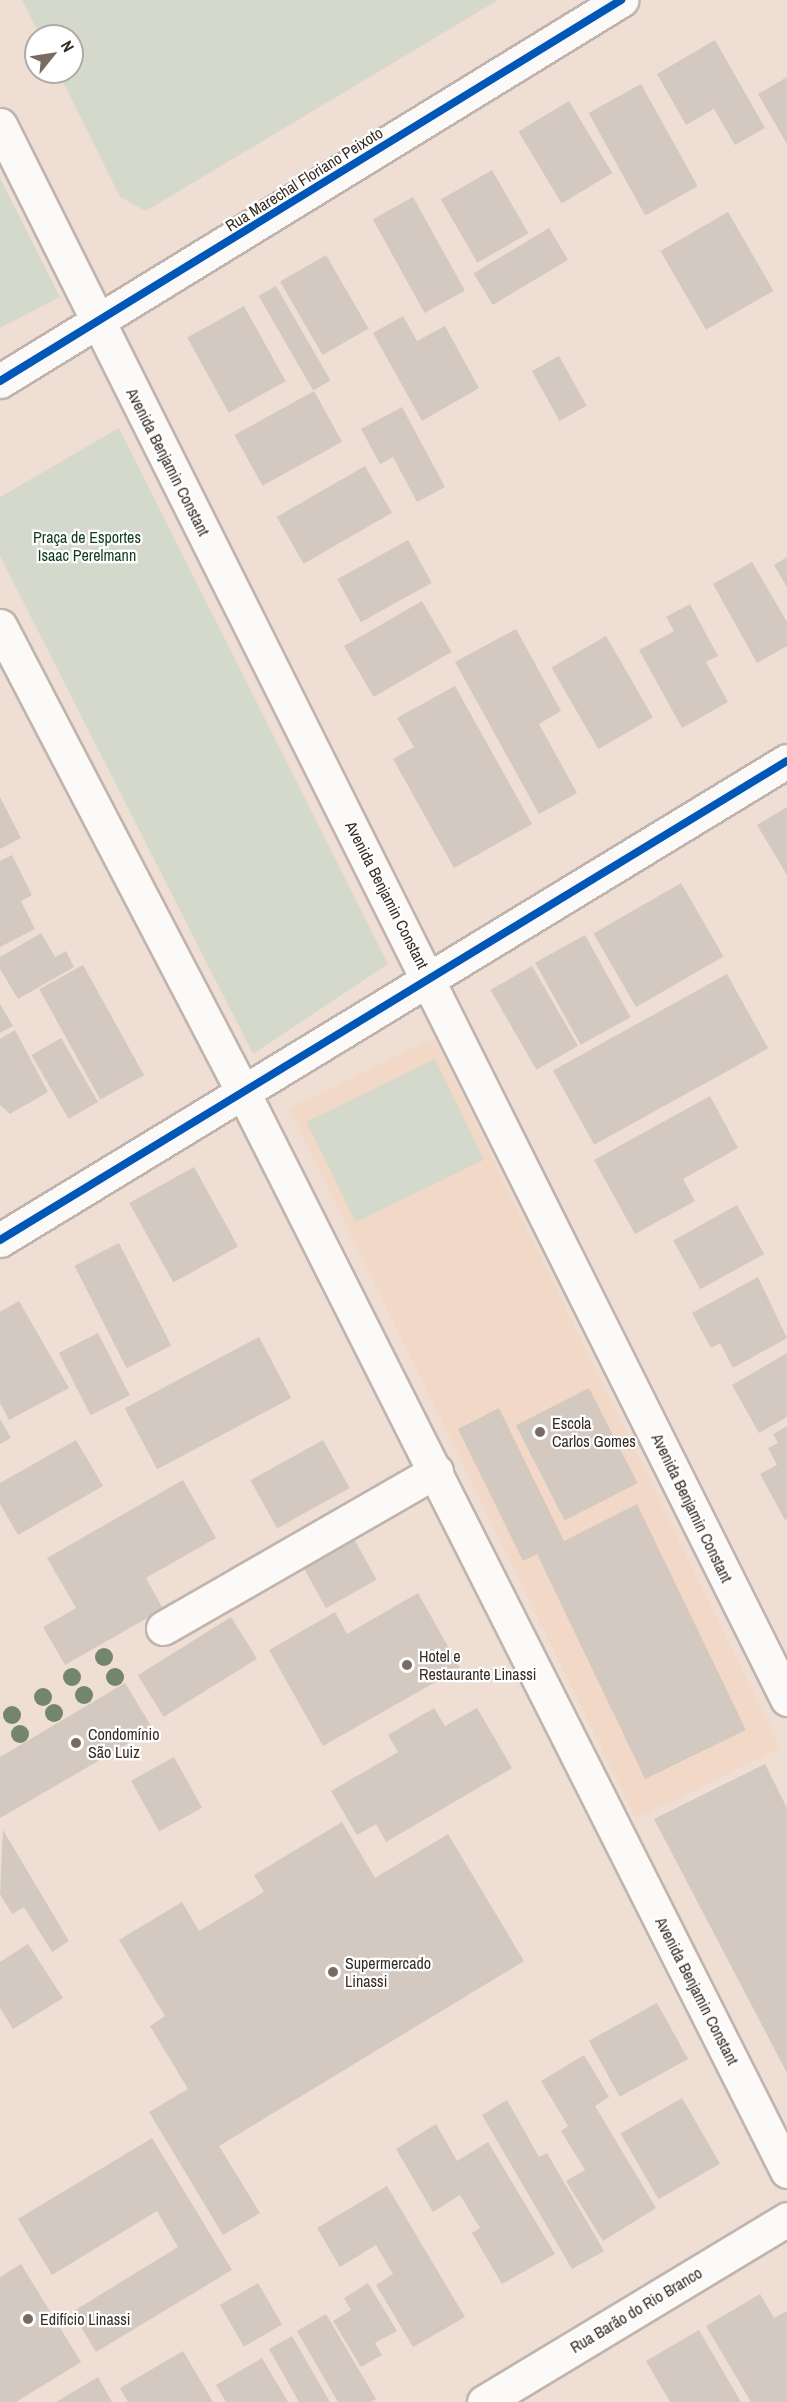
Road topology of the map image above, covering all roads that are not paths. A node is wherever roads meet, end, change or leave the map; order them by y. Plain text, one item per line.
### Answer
1 (621, 0) edge
2 (0, 125) edge
3 (97, 322) junction
4 (0, 381) edge
5 (0, 626) edge
6 (787, 762) edge
7 (431, 982) junction
8 (245, 1096) junction
9 (0, 1240) edge
10 (436, 1471) junction
11 (163, 1628) dead end
12 (787, 1700) edge
13 (787, 2171) edge
14 (787, 2219) edge
15 (484, 2402) edge

1 - 3 main road, Rua Marechal Floriano Peixoto
2 - 3 main road, Avenida Benjamin Constant
3 - 4 main road, Rua Marechal Floriano Peixoto
3 - 7 main road, Avenida Benjamin Constant
5 - 8 main road, Avenida Benjamin Constant
6 - 7 main road
7 - 8 main road
7 - 12 main road, Avenida Benjamin Constant
8 - 9 main road
8 - 10 main road, Avenida Benjamin Constant
10 - 11 main road
10 - 13 main road, Avenida Benjamin Constant
14 - 15 main road, Rua Barão do Rio Branco

